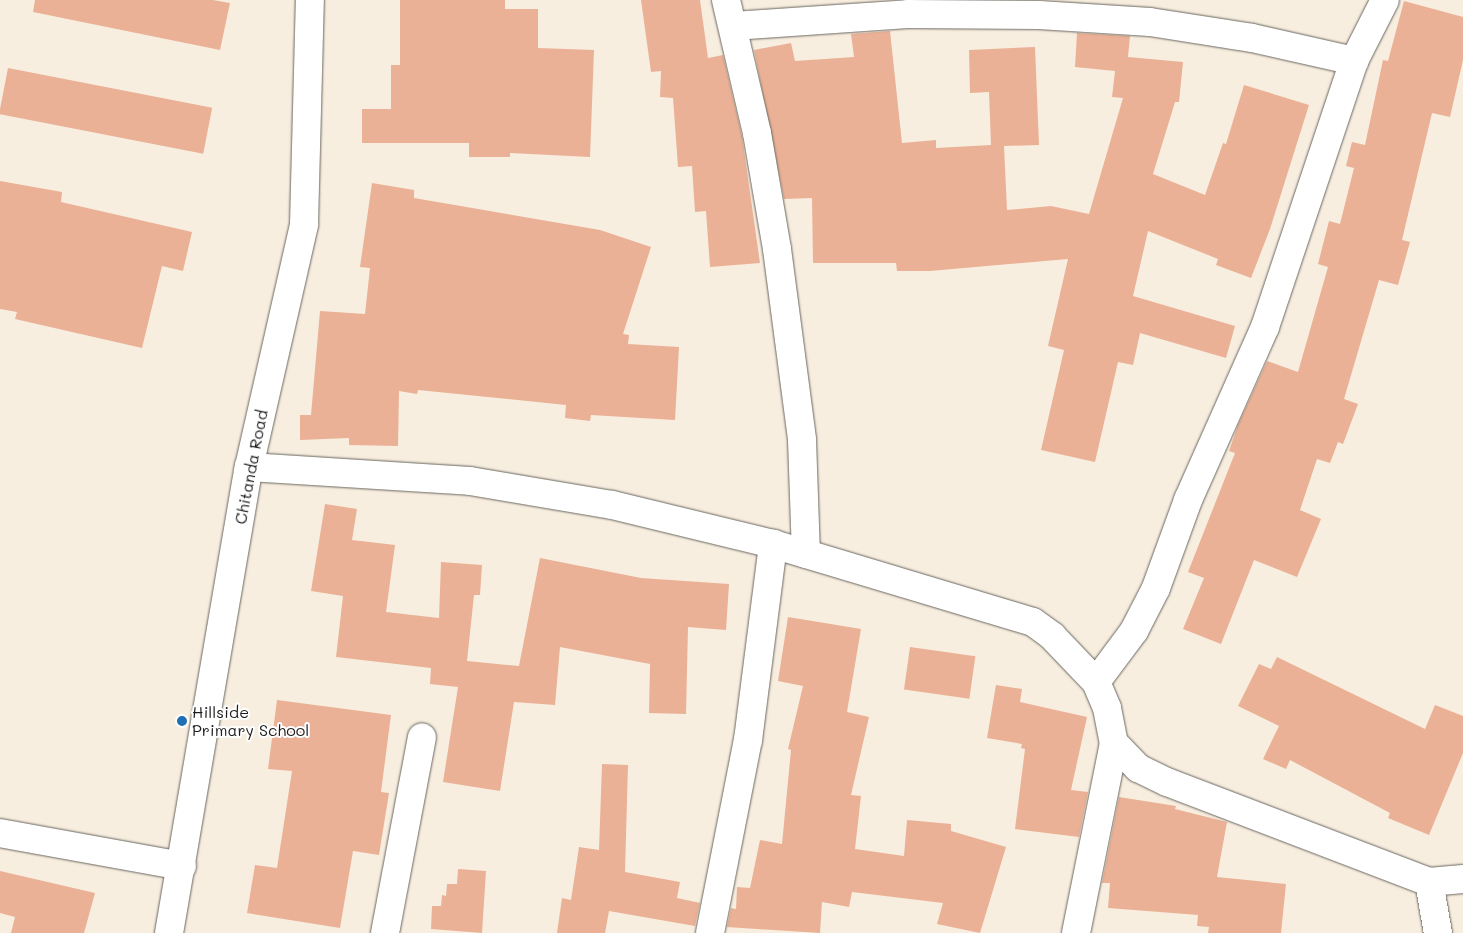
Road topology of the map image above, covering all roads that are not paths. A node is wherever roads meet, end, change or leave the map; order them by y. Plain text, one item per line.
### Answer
1 (310, 0) edge
2 (726, 0) edge
3 (1385, 0) edge
4 (733, 26) junction
5 (1354, 61) junction
6 (249, 467) junction
7 (773, 544) junction
8 (806, 554) junction
9 (1096, 682) junction
10 (422, 737) dead end
11 (1114, 743) junction
12 (0, 833) edge
13 (182, 866) junction
14 (1463, 879) edge
15 (1429, 882) junction
16 (169, 933) edge
17 (385, 933) edge
18 (710, 933) edge
19 (1076, 933) edge
20 (1438, 933) edge

1 - 6 street, Chitanda Road
2 - 4 street
3 - 5 street
4 - 5 street
4 - 8 street
5 - 9 street
6 - 7 street
6 - 13 street, Chitanda Road
7 - 8 street
7 - 18 street
8 - 9 street
9 - 11 street
10 - 17 street
11 - 15 street
11 - 19 street
12 - 13 street
13 - 16 street, Chitanda Road
14 - 15 street
15 - 20 street

